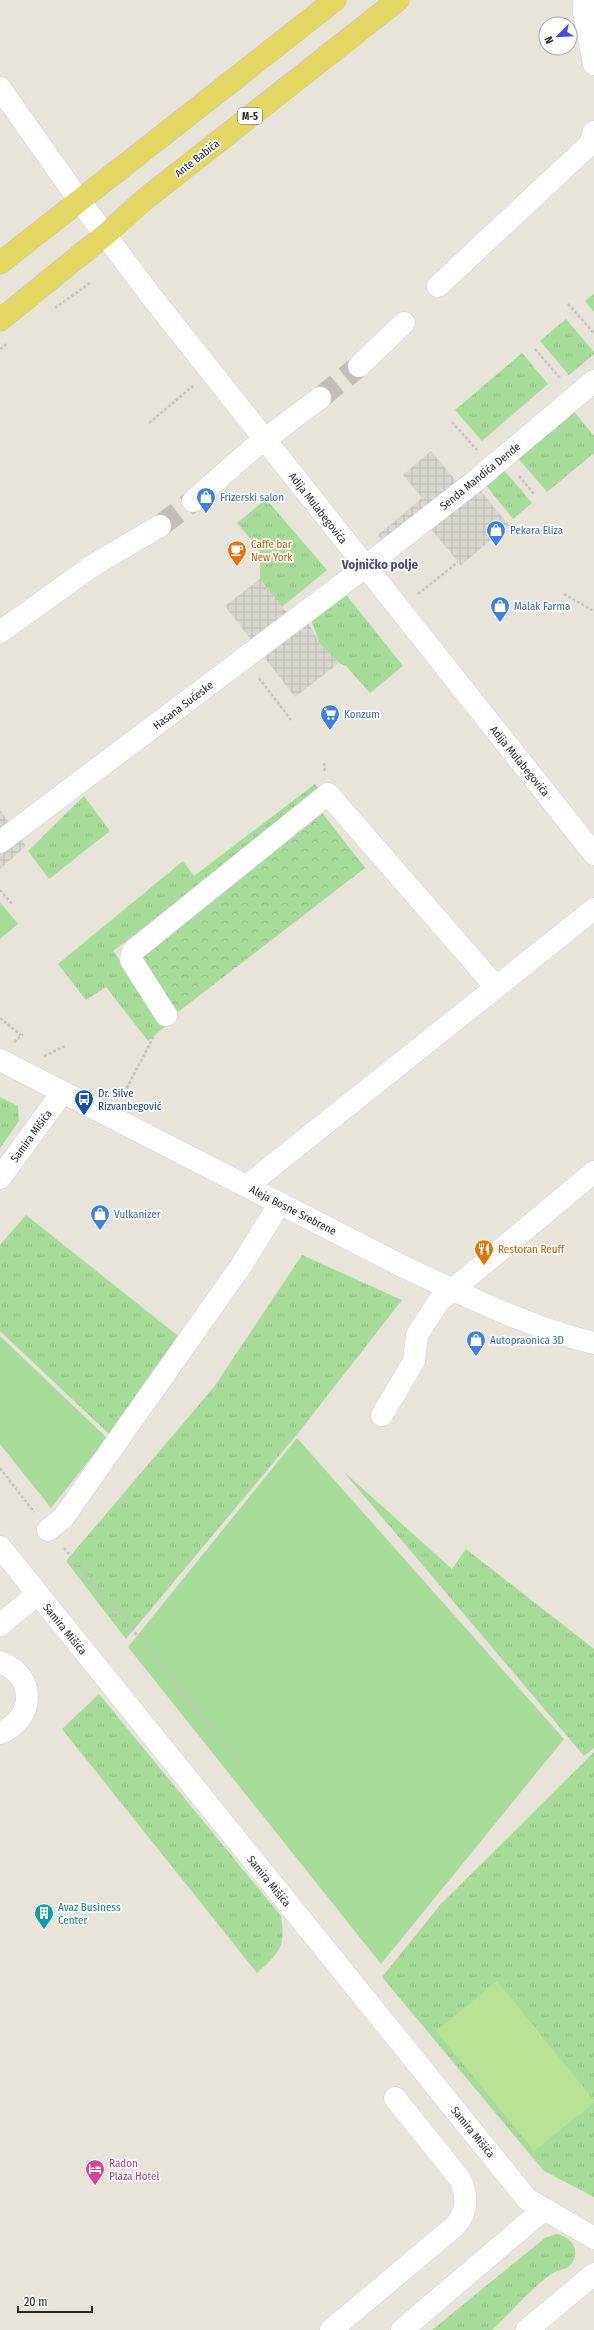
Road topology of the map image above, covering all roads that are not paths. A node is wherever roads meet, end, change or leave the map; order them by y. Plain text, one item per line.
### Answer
1 (335, 0) edge
2 (398, 0) edge
3 (584, 0) edge
4 (594, 64) edge
5 (0, 88) edge
6 (594, 132) edge
7 (79, 200) junction
8 (105, 235) junction
9 (0, 262) edge
10 (438, 286) dead end
11 (0, 320) edge
12 (404, 323) dead end
13 (360, 366) tunnel mouth
14 (594, 381) edge
15 (320, 398) tunnel mouth
16 (264, 440) junction
17 (193, 501) tunnel mouth
18 (160, 526) tunnel mouth
19 (365, 568) junction
20 (0, 632) edge
21 (0, 842) edge
22 (594, 854) edge
23 (594, 909) edge
24 (496, 987) junction
25 (166, 1015) road end
26 (0, 1060) edge
27 (62, 1093) junction
28 (594, 1172) edge
29 (0, 1178) edge
30 (247, 1186) junction
31 (280, 1203) junction
32 (453, 1289) junction
33 (594, 1343) edge
34 (382, 1414) dead end
35 (48, 1530) road end
36 (0, 1547) edge
37 (37, 1594) junction
38 (0, 1625) edge
39 (0, 1662) edge
40 (0, 1733) edge
41 (395, 2098) dead end
42 (543, 2210) junction
43 (594, 2238) edge
44 (594, 2274) edge
45 (331, 2330) edge
46 (402, 2330) edge
47 (526, 2330) edge

1 - 7 main road
2 - 8 main road, Ante Babića / M-5
3 - 4 street
5 - 7 street, Adija Mulabegovića
6 - 10 street
7 - 8 street, Adija Mulabegovića
7 - 9 main road
8 - 11 main road, Ante Babića / M-5
8 - 16 street, Adija Mulabegovića
12 - 13 street
14 - 19 street, Senda Mandića Dende
15 - 16 street
16 - 17 street
16 - 19 street, Adija Mulabegovića
18 - 20 street
19 - 21 street, Hasana Sučeske
19 - 22 street, Adija Mulabegovića
23 - 24 street
24 - 25 street
24 - 30 street
26 - 27 street, Aleja Bosne Srebrene
27 - 29 street, Samira Mišića
27 - 30 street, Aleja Bosne Srebrene
28 - 32 street
30 - 31 street, Aleja Bosne Srebrene
31 - 32 street, Aleja Bosne Srebrene
31 - 35 street
32 - 33 street, Aleja Bosne Srebrene
32 - 34 street
36 - 37 street, Samira Mišića
37 - 38 street
37 - 42 street, Samira Mišića
39 - 40 street
41 - 45 street
42 - 43 street
42 - 46 street
44 - 47 street

